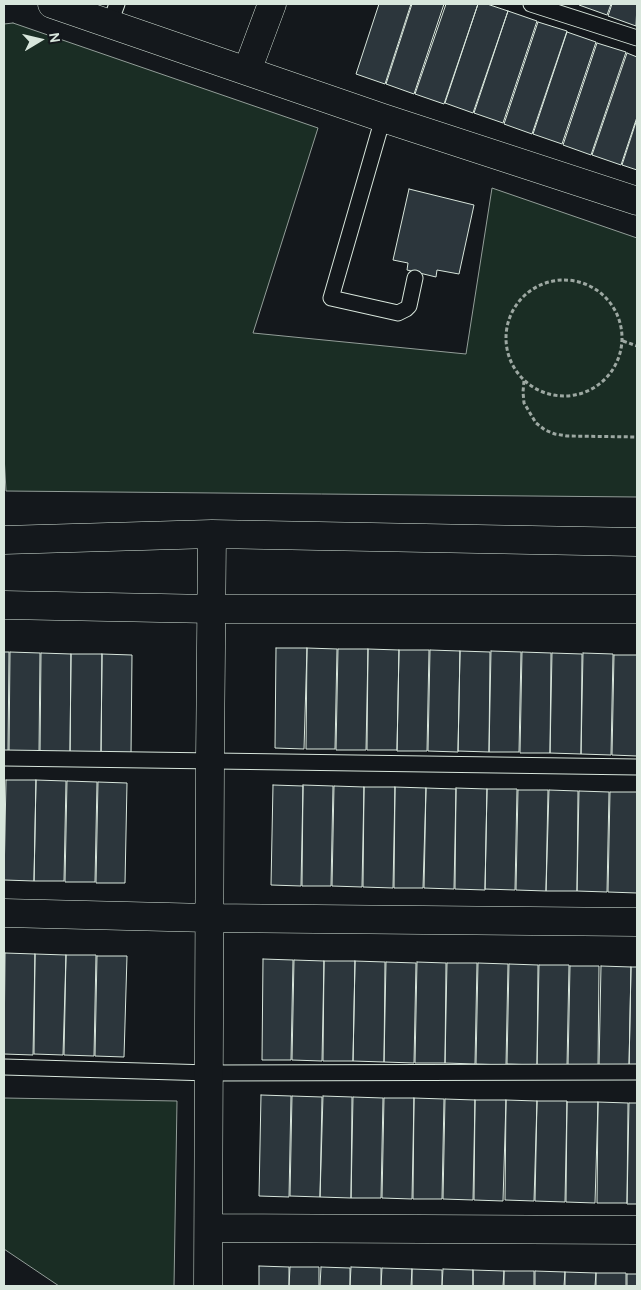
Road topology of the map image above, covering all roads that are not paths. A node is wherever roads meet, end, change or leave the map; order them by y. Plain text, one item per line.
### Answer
1 (52, 4) edge
2 (272, 4) edge
3 (530, 4) edge
4 (114, 14) edge
5 (637, 38) edge
6 (247, 71) junction
7 (382, 118) junction
8 (637, 201) edge
9 (415, 278) dead end
10 (212, 534) junction
11 (4, 540) edge
12 (637, 542) edge
13 (4, 605) edge
14 (212, 609) junction
15 (637, 609) edge
16 (4, 758) edge
17 (210, 761) junction
18 (637, 767) edge
19 (4, 913) edge
20 (209, 918) junction
21 (637, 922) edge
22 (4, 1067) edge
23 (637, 1072) edge
24 (210, 1073) junction
25 (209, 1228) junction
26 (637, 1230) edge
27 (208, 1286) edge

1 - 4 street
2 - 6 street
3 - 5 lane
4 - 6 street
6 - 7 street
7 - 8 street
7 - 9 lane
10 - 11 street
10 - 12 street
10 - 14 street
13 - 14 street
14 - 15 street
14 - 17 street
16 - 17 lane
17 - 18 lane
17 - 20 street
19 - 20 street
20 - 21 street
20 - 24 street
22 - 24 lane
23 - 24 lane
24 - 25 street
25 - 26 street
25 - 27 street

